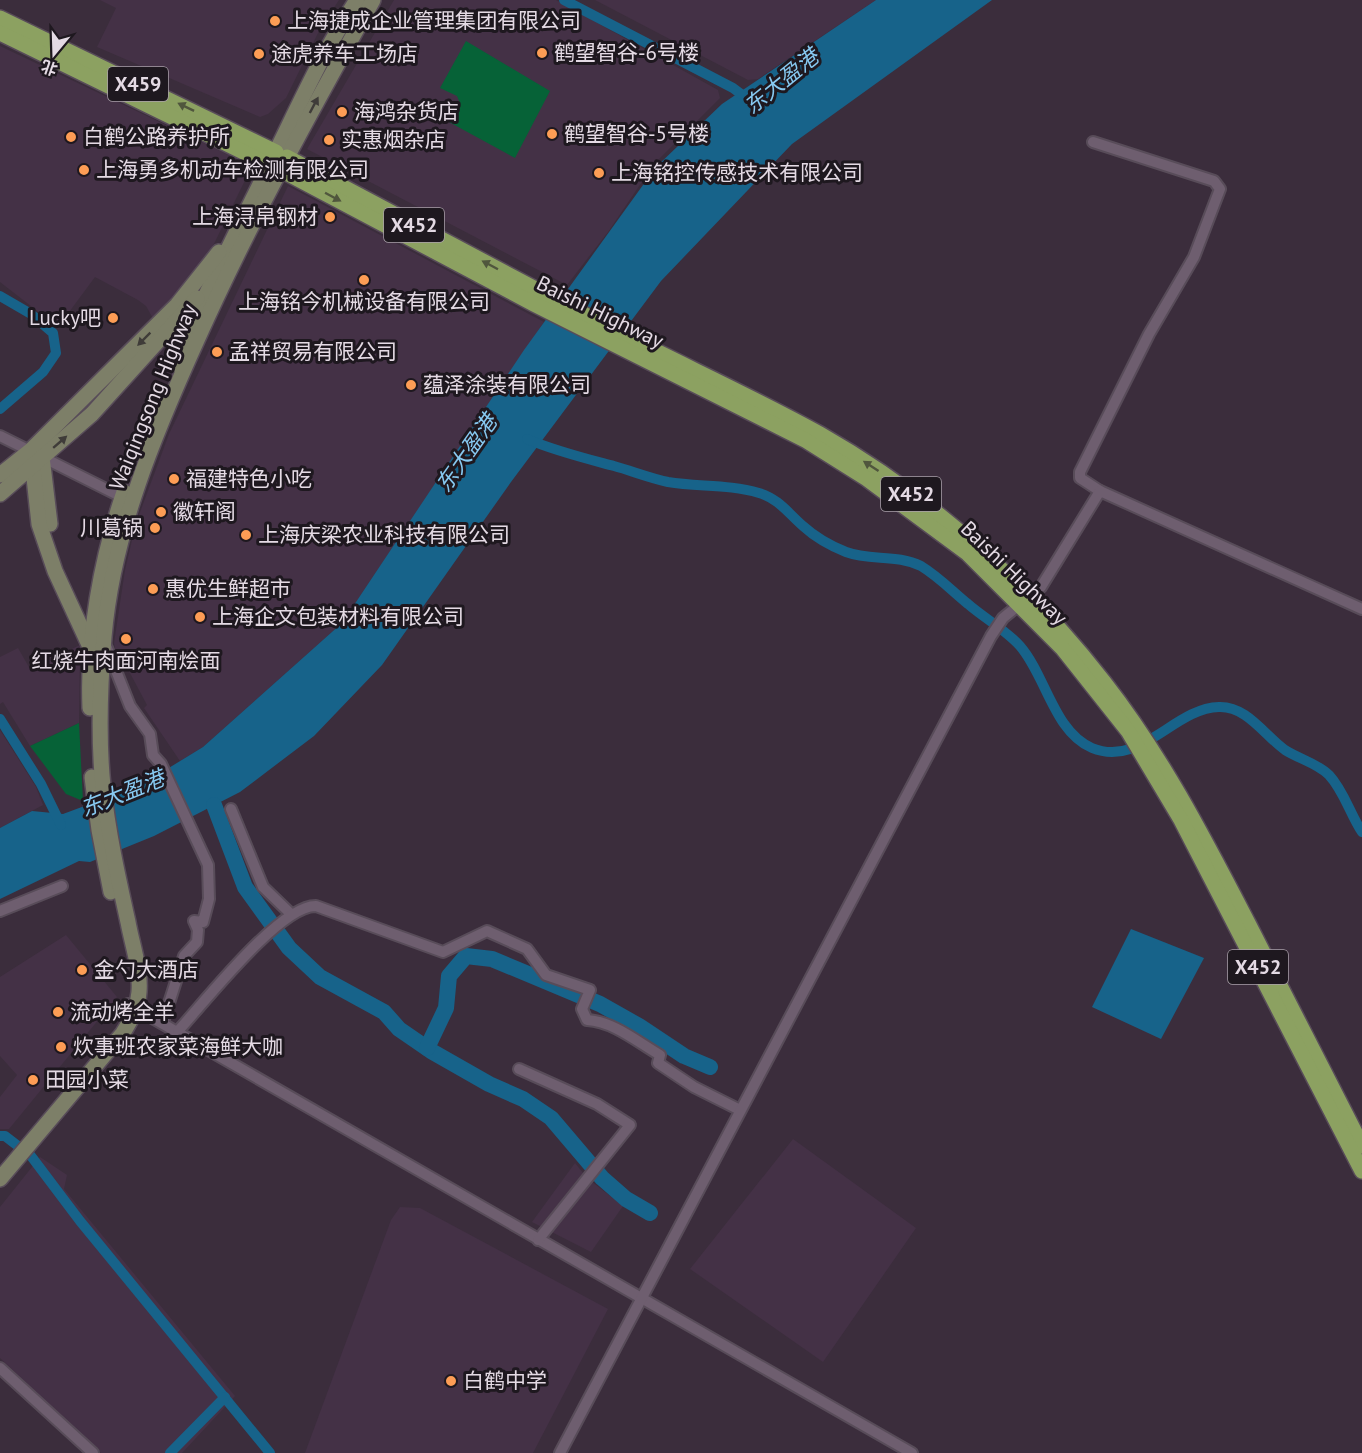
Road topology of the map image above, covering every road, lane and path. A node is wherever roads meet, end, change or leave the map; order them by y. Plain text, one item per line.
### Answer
1 (357, 0) edge
2 (373, 0) edge
3 (0, 18) edge
4 (0, 33) edge
5 (1093, 142) dead end
6 (279, 161) junction
7 (242, 231) junction
8 (214, 276) junction
9 (0, 436) edge
10 (36, 458) junction
11 (0, 475) edge
12 (1100, 491) junction
13 (0, 494) edge
14 (127, 500) junction
15 (1025, 600) junction
16 (1362, 609) edge
17 (99, 636) junction
18 (97, 655) junction
19 (1154, 762) junction
20 (231, 809) dead end
21 (62, 886) dead end
22 (0, 911) edge
23 (287, 917) junction
24 (132, 1005) junction
25 (163, 1022) junction
26 (178, 1031) junction
27 (519, 1069) dead end
28 (740, 1110) junction
29 (1362, 1146) edge
30 (21, 1148) junction
31 (0, 1165) edge
32 (1362, 1171) edge
33 (0, 1179) edge
34 (538, 1240) junction
35 (640, 1297) junction
36 (0, 1368) edge
37 (93, 1453) edge
38 (560, 1453) edge
39 (912, 1453) edge

1 - 6 main road, Waiqingsong Highway
6 -> 2 main road, Waiqingsong Highway
6 -> 3 main road, X459
4 - 6 main road, X459
5 - 12 street
6 - 7 main road, Waiqingsong Highway
6 - 15 main road, Baishi Highway / X452
7 - 8 main road, Waiqingsong Highway
7 -> 10 main road, Waiqingsong Highway
7 - 14 main road, Waiqingsong Highway
10 -> 8 main road, Waiqingsong Highway
8 - 14 main road, Waiqingsong Highway
9 - 10 street
10 - 11 main road, Waiqingsong Highway
10 - 13 main road, Waiqingsong Highway
10 - 14 street
10 - 17 main road
10 - 18 main road
12 - 15 street
12 - 16 street
14 - 17 main road, Waiqingsong Highway
15 - 19 main road, Baishi Highway / X452
15 - 28 street
17 - 18 main road, Waiqingsong Highway
17 - 25 street
18 - 24 main road, Waiqingsong Highway
19 - 29 main road, Baishi Highway / X452
19 - 32 main road, Baishi Highway / X452
20 - 23 street
21 - 22 street
23 - 26 street
23 - 28 street
24 - 25 street
24 - 30 main road, Waiqingsong Highway
25 - 26 street
26 - 34 street
27 - 34 street
28 - 35 street
30 - 31 main road, Waiqingsong Highway
30 - 33 main road, Waiqingsong Highway
34 - 35 street
35 - 38 street
35 - 39 street
36 - 37 street

